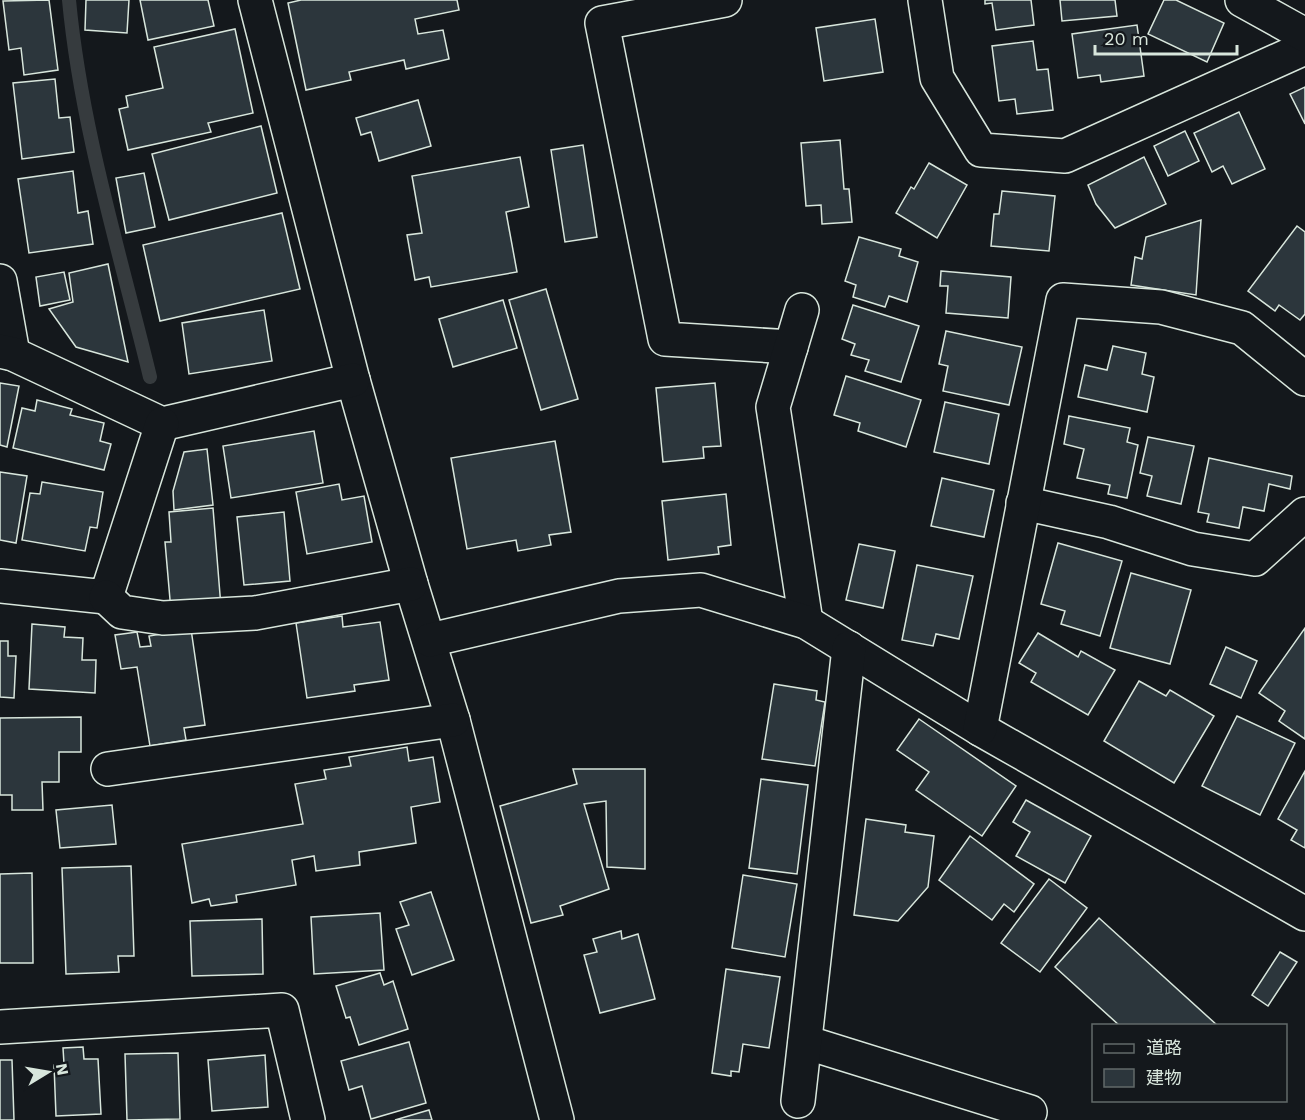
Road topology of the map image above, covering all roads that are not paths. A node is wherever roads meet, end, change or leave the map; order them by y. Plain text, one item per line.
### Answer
1 (255, 0) edge
2 (725, 0) edge
3 (925, 0) edge
4 (1242, 0) edge
5 (1305, 35) edge
6 (1305, 48) edge
7 (0, 281) edge
8 (802, 310) dead end
9 (791, 347) junction
10 (7, 352) edge
11 (1305, 379) edge
12 (353, 380) junction
13 (162, 424) junction
14 (1023, 503) junction
15 (1305, 514) edge
16 (411, 584) junction
17 (0, 586) edge
18 (106, 597) junction
19 (806, 622) junction
20 (430, 640) junction
21 (849, 648) junction
22 (453, 720) junction
23 (980, 729) junction
24 (108, 769) dead end
25 (1305, 914) edge
26 (0, 1028) edge
27 (805, 1042) junction
28 (798, 1101) dead end
29 (1030, 1112) dead end
30 (308, 1120) edge
31 (557, 1120) edge

1 - 12 street
2 - 9 street
3 - 6 street
4 - 5 street
7 - 10 street
8 - 9 street
9 - 19 street
10 - 13 street
11 - 14 street
12 - 13 street
12 - 16 street
13 - 18 street
14 - 15 street
14 - 23 street
16 - 18 street
16 - 20 street
17 - 18 street
19 - 20 street
19 - 21 street
20 - 22 street
21 - 23 street
21 - 27 street
22 - 24 street
22 - 31 street
23 - 25 street
26 - 30 street
27 - 28 street
27 - 29 street

